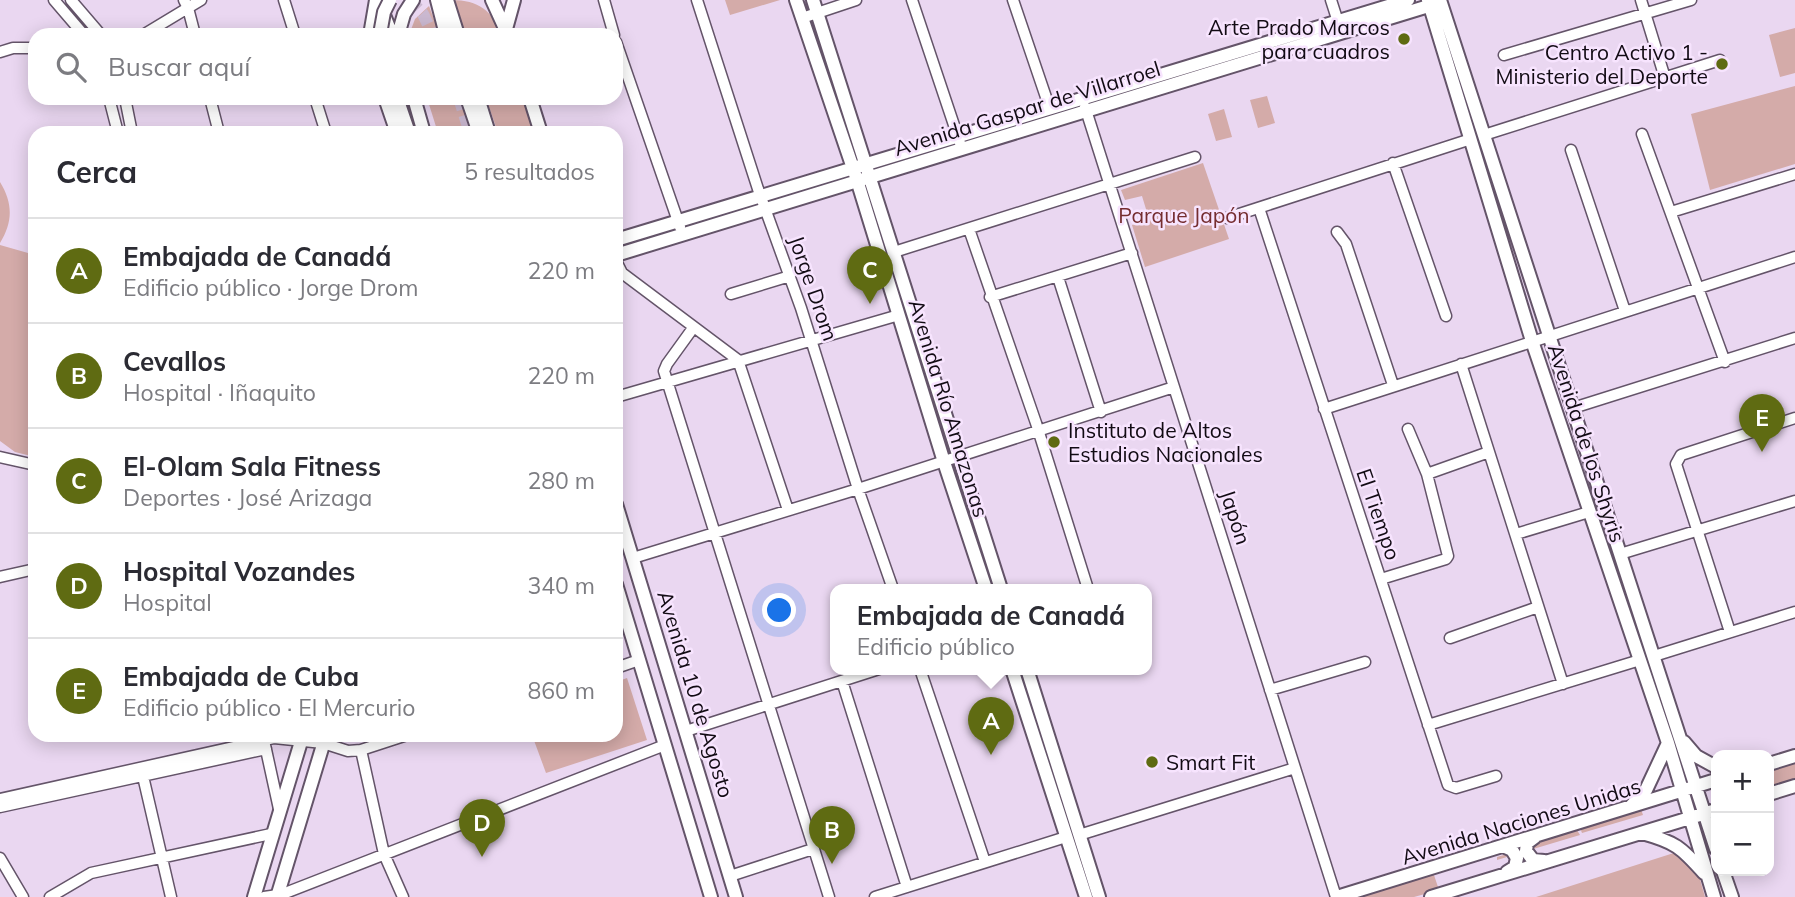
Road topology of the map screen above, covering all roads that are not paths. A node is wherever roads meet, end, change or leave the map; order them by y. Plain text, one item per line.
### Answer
1 (54, 0) edge
2 (71, 0) edge
3 (201, 0) edge
4 (284, 0) edge
5 (377, 0) edge
6 (390, 0) edge
7 (413, 0) edge
8 (437, 0) edge
9 (447, 0) edge
10 (492, 0) edge
11 (514, 0) edge
12 (604, 0) edge
13 (697, 0) edge
14 (796, 0) edge
15 (813, 0) edge
16 (856, 0) edge
17 (912, 0) edge
18 (1013, 0) edge
19 (1331, 0) edge
20 (1408, 0) edge
21 (1641, 0) edge
22 (1691, 0) edge
23 (1438, 2) edge
24 (186, 4) edge
25 (817, 13) junction
26 (1644, 13) junction
27 (802, 18) junction
28 (1340, 27) junction
29 (78, 28) edge
30 (95, 28) edge
31 (153, 28) edge
32 (193, 28) edge
33 (293, 28) edge
34 (371, 28) edge
35 (381, 28) edge
36 (389, 28) edge
37 (400, 28) edge
38 (444, 28) edge
39 (456, 28) edge
40 (505, 28) edge
41 (508, 28) edge
42 (612, 28) edge
43 (0, 46) edge
44 (13, 48) junction
45 (28, 48) edge
46 (0, 52) edge
47 (1504, 55) dead end
48 (1720, 60) dead end
49 (623, 62) edge
50 (1665, 78) junction
51 (1084, 104) junction
52 (111, 105) edge
53 (126, 105) edge
54 (212, 105) edge
55 (317, 105) edge
56 (388, 105) edge
57 (399, 105) edge
58 (416, 105) edge
59 (469, 105) edge
60 (480, 105) edge
61 (532, 105) edge
62 (1050, 109) junction
63 (116, 126) edge
64 (131, 126) edge
65 (217, 126) edge
66 (324, 126) edge
67 (395, 126) edge
68 (407, 126) edge
69 (422, 126) edge
70 (477, 126) edge
71 (487, 126) edge
72 (539, 126) edge
73 (1642, 134) dead end
74 (1484, 135) junction
75 (1471, 139) junction
76 (960, 143) junction
77 (1571, 150) dead end
78 (1195, 157) dead end
79 (1393, 163) junction
80 (868, 170) junction
81 (855, 174) junction
82 (1795, 174) edge
83 (1110, 185) junction
84 (763, 202) junction
85 (1259, 208) junction
86 (1671, 212) junction
87 (1227, 218) dead end
88 (680, 228) junction
89 (969, 229) junction
90 (1337, 232) dead end
91 (623, 239) edge
92 (623, 252) edge
93 (894, 252) junction
94 (1132, 253) junction
95 (1795, 257) edge
96 (623, 274) edge
97 (790, 276) junction
98 (1058, 277) junction
99 (1699, 288) junction
100 (731, 294) dead end
101 (990, 297) junction
102 (1625, 311) junction
103 (900, 315) junction
104 (1446, 316) dead end
105 (693, 328) junction
106 (1550, 336) junction
107 (1795, 338) edge
108 (811, 340) junction
109 (1532, 341) junction
110 (738, 360) junction
111 (1725, 362) junction
112 (1461, 364) junction
113 (667, 382) junction
114 (1393, 385) junction
115 (1174, 387) junction
116 (623, 395) edge
117 (1573, 408) junction
118 (1324, 409) junction
119 (1101, 412) junction
120 (1795, 418) edge
121 (1408, 429) dead end
122 (1038, 431) junction
123 (1489, 452) junction
124 (0, 457) edge
125 (959, 457) junction
126 (944, 462) junction
127 (28, 463) edge
128 (1427, 474) junction
129 (858, 489) junction
130 (1795, 501) edge
131 (788, 510) junction
132 (1589, 512) junction
133 (623, 525) edge
134 (1697, 529) junction
135 (715, 534) junction
136 (1516, 534) junction
137 (1620, 554) junction
138 (634, 558) junction
139 (28, 571) edge
140 (0, 577) edge
141 (1381, 579) junction
142 (890, 584) edge
143 (984, 584) edge
144 (999, 584) edge
145 (1086, 584) edge
146 (623, 607) edge
147 (1538, 607) junction
148 (1795, 612) edge
149 (1730, 632) junction
150 (1450, 638) dead end
151 (1654, 656) junction
152 (639, 660) junction
153 (1640, 660) junction
154 (1366, 662) dead end
155 (623, 666) edge
156 (860, 675) edge
157 (922, 675) edge
158 (1014, 675) edge
159 (1029, 675) edge
160 (842, 681) junction
161 (1563, 684) junction
162 (1270, 690) junction
163 (767, 705) junction
164 (1429, 724) junction
165 (687, 731) junction
166 (1674, 741) junction
167 (260, 742) edge
168 (264, 742) edge
169 (293, 742) edge
170 (323, 742) edge
171 (329, 742) edge
172 (386, 742) edge
173 (665, 745) junction
174 (362, 750) junction
175 (1795, 756) edge
176 (1774, 762) edge
177 (1711, 764) edge
178 (1295, 768) junction
179 (142, 772) junction
180 (1496, 776) dead end
181 (1711, 782) edge
182 (1696, 786) junction
183 (1795, 786) edge
184 (1681, 792) junction
185 (1774, 792) edge
186 (0, 799) edge
187 (0, 807) edge
188 (710, 808) junction
189 (1630, 808) junction
190 (279, 810) junction
191 (1710, 812) edge
192 (1689, 818) junction
193 (686, 822) junction
194 (1641, 833) junction
195 (271, 834) junction
196 (1542, 834) junction
197 (1072, 836) junction
198 (1503, 846) junction
199 (813, 849) junction
200 (384, 854) junction
201 (162, 857) junction
202 (0, 858) edge
203 (1546, 861) junction
204 (985, 862) junction
205 (730, 876) junction
206 (1497, 876) junction
207 (1707, 876) junction
208 (1725, 876) edge
209 (907, 887) junction
210 (277, 896) edge
211 (23, 897) edge
212 (50, 897) edge
213 (171, 897) edge
214 (254, 897) edge
215 (264, 897) edge
216 (403, 897) edge
217 (711, 897) edge
218 (718, 897) edge
219 (729, 897) edge
220 (736, 897) edge
221 (828, 897) edge
222 (875, 897) edge
223 (1086, 897) edge
224 (1099, 897) edge
225 (1337, 897) edge
226 (1431, 897) edge
227 (1714, 897) edge
228 (1732, 897) edge

1 - 29 street
2 - 30 street
3 - 24 street
4 - 33 street
5 - 34 main road
5 - 36 main road
6 - 35 main road, bridge
7 - 37 main road
8 - 38 main road
9 - 39 main road
10 - 40 main road
11 - 41 main road
12 - 42 street
13 - 84 street, Jorge Drom
14 - 27 main road, Avenida Río Amazonas
15 - 25 main road, Avenida Río Amazonas
16 - 25 street
17 - 76 street
18 - 62 street
19 - 28 street
20 - 28 main road, Avenida Gaspar de Villarroel
21 - 26 street
22 - 26 street
23 - 28 main road, Avenida Gaspar de Villarroel
23 - 74 main road, Avenida de los Shyris
23 - 75 main road, Avenida de los Shyris
24 - 31 street
24 - 32 street
25 - 27 street
25 - 80 main road, Avenida Río Amazonas
26 - 47 street
26 - 50 street
27 - 81 main road, Avenida Río Amazonas
28 - 51 main road, Avenida Gaspar de Villarroel
43 - 44 street
44 - 45 street
44 - 46 street
48 - 50 street
49 - 88 street
50 - 74 street
51 - 62 main road, Avenida Gaspar de Villarroel
51 - 76 main road, Avenida Gaspar de Villarroel
51 - 83 street, Japón
52 - 63 street
53 - 64 street
54 - 65 street
55 - 66 street
56 - 67 main road
57 - 68 main road
58 - 69 main road
59 - 70 main road
60 - 71 main road
61 - 72 main road
62 - 76 main road, Avenida Gaspar de Villarroel
73 - 86 street
74 - 106 main road, Avenida de los Shyris
75 - 79 street
75 - 109 main road, Avenida de los Shyris
76 - 80 main road, Avenida Gaspar de Villarroel
77 - 102 street
78 - 83 street
79 - 85 street
79 - 104 street
80 - 81 main road, Avenida Gaspar de Villarroel
80 - 93 main road, Avenida Río Amazonas
81 - 84 main road, Avenida Gaspar de Villarroel
81 - 103 main road, Avenida Río Amazonas
82 - 86 street
83 - 89 street
83 - 94 street, Japón
84 - 88 main road, Avenida Gaspar de Villarroel
84 - 97 street, Jorge Drom
85 - 87 street
85 - 118 street, El Tiempo
86 - 99 street
88 - 91 main road, Avenida Gaspar de Villarroel
88 - 92 main road, Avenida Gaspar de Villarroel
89 - 93 street
89 - 101 street
90 - 114 street
93 - 125 main road, Avenida Río Amazonas
94 - 98 street
94 - 115 street, Japón
95 - 99 street
96 - 105 street
97 - 100 street
97 - 108 street, Jorge Drom
98 - 101 street
98 - 119 street
99 - 102 street
99 - 111 street
101 - 122 street
102 - 106 street
103 - 108 street
103 - 126 main road, Avenida Río Amazonas
105 - 110 street
105 - 113 street
106 - 109 street
106 - 117 main road, Avenida de los Shyris
107 - 111 street
108 - 110 street
108 - 129 street, Jorge Drom
109 - 112 street
109 - 132 main road, Avenida de los Shyris
110 - 113 street
110 - 131 street
111 - 117 street
112 - 114 street
112 - 123 street
113 - 116 street
113 - 135 street
114 - 118 street
115 - 119 street
115 - 162 street, Japón
117 - 137 main road, Avenida de los Shyris
118 - 141 street, El Tiempo
119 - 122 street
120 - 134 street
121 - 128 street
122 - 125 street
122 - 145 street
123 - 128 street
123 - 136 street
124 - 127 street
125 - 126 street
125 - 144 main road, Avenida Río Amazonas
126 - 129 street
126 - 143 main road, Avenida Río Amazonas
128 - 141 street
129 - 131 street
129 - 142 street, Jorge Drom
130 - 134 street
131 - 135 street
132 - 136 street
132 - 153 main road, Avenida de los Shyris
133 - 138 main road, Avenida 10 de Agosto
134 - 137 street
134 - 149 street
135 - 138 street
135 - 163 street
136 - 147 street
137 - 151 main road, Avenida de los Shyris
138 - 165 main road, Avenida 10 de Agosto
139 - 140 street
141 - 164 street, El Tiempo
146 - 152 main road
147 - 150 street
147 - 161 street
148 - 149 street
149 - 151 street
151 - 166 main road, Avenida de los Shyris
152 - 155 street
152 - 173 main road
153 - 161 street
153 - 166 main road, Avenida de los Shyris
154 - 162 street
156 - 160 street
157 - 204 street
158 - 197 main road
159 - 197 main road
160 - 163 street
160 - 209 street
161 - 164 street
162 - 178 street, Japón
163 - 165 street
163 - 199 street
164 - 180 street, El Tiempo
165 - 188 main road, Avenida 10 de Agosto
166 - 177 main road
166 - 182 main road, Avenida de los Shyris
166 - 184 main road, Avenida de los Shyris
166 - 189 main road
167 - 179 street
168 - 190 street
169 - 190 main road
170 - 210 main road
171 - 174 street
172 - 174 street
173 - 193 main road
173 - 200 street
174 - 200 street
175 - 176 main road
178 - 197 street
178 - 225 street, Japón
179 - 186 street
179 - 187 street
179 - 201 street
181 - 182 main road, Avenida Naciones Unidas
182 - 184 main road, Avenida Naciones Unidas
182 - 191 main road, Avenida de los Shyris
183 - 185 main road
184 - 189 main road, Avenida Naciones Unidas
184 - 192 main road, Avenida de los Shyris
188 - 205 main road, Avenida 10 de Agosto
188 - 219 main road
189 - 196 main road, Avenida Naciones Unidas
190 - 195 main road
191 - 192 main road
192 - 194 main road
192 - 207 main road, Avenida de los Shyris
193 - 217 main road
193 - 218 main road
194 - 203 main road
194 - 207 main road
195 - 201 street
195 - 214 main road
196 - 198 main road, Avenida Naciones Unidas
196 - 203 main road
197 - 204 street
197 - 223 main road
197 - 224 main road
198 - 206 main road
198 - 225 main road, Avenida Naciones Unidas
199 - 205 street
199 - 221 street
200 - 210 street
200 - 216 street
201 - 212 street
201 - 213 street
202 - 211 street
203 - 206 main road
204 - 209 street
205 - 220 main road, Avenida 10 de Agosto
206 - 226 main road
207 - 227 main road, Avenida de los Shyris
208 - 228 main road
209 - 222 street
210 - 215 street

